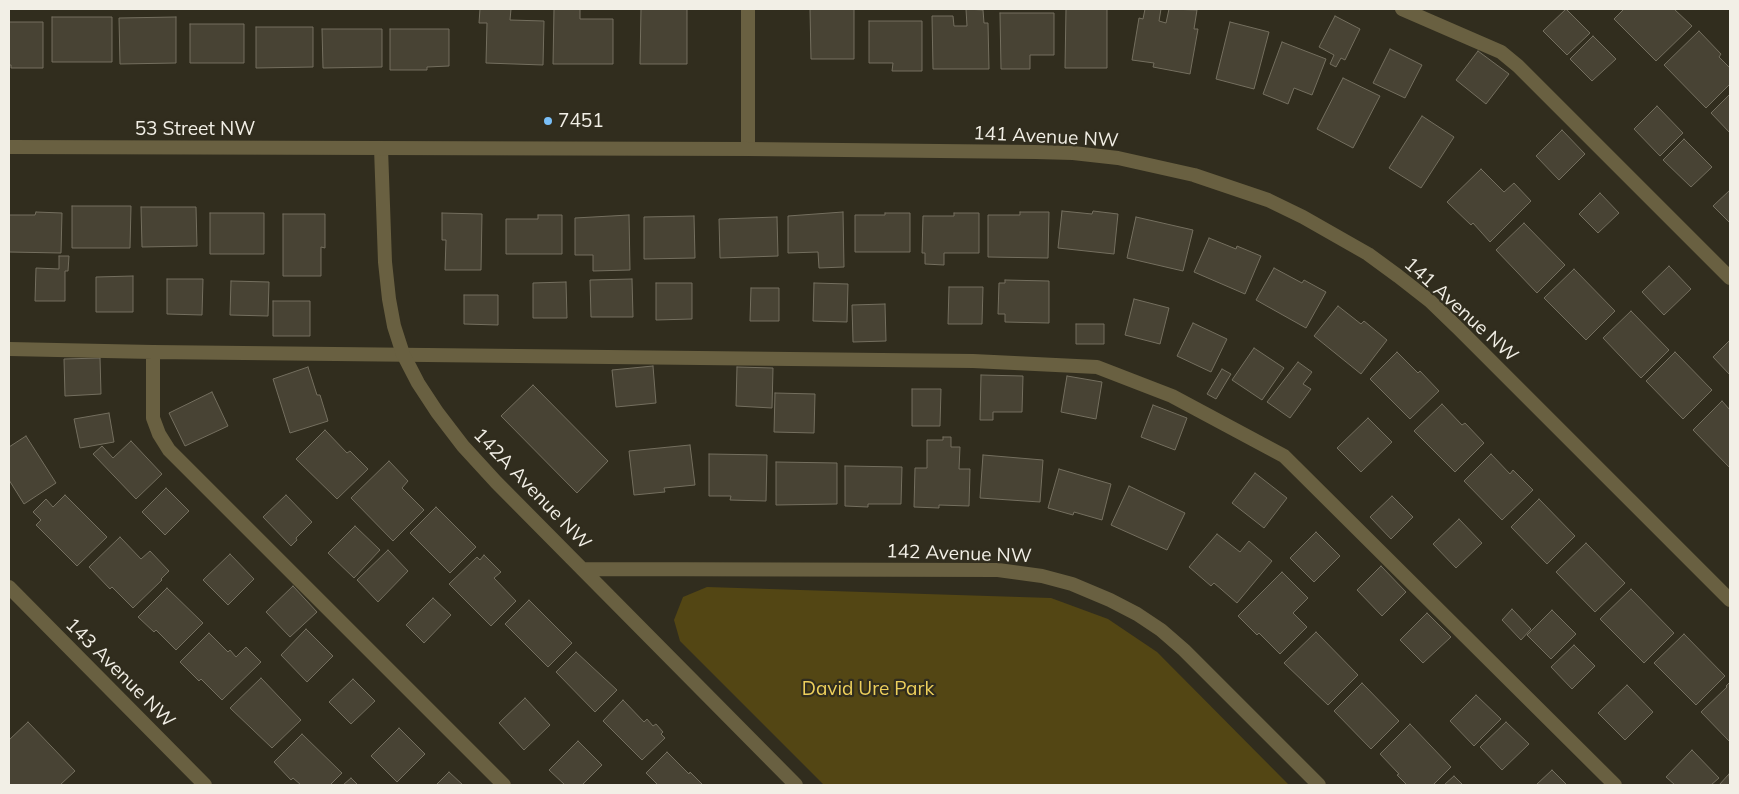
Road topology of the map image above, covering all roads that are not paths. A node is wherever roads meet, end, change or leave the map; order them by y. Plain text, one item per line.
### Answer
1 (748, 9) edge
2 (1402, 9) edge
3 (9, 147) edge
4 (381, 148) junction
5 (748, 149) junction
6 (1730, 278) edge
7 (9, 349) edge
8 (153, 352) junction
9 (403, 354) junction
10 (582, 569) junction
11 (9, 587) edge
12 (1730, 600) edge
13 (205, 785) edge
14 (504, 785) edge
15 (796, 785) edge
16 (1319, 785) edge
17 (1615, 785) edge

1 - 5 street
2 - 6 street
3 - 4 street, 53 Street NW
4 - 5 street, 141 Avenue NW
4 - 9 street, 142A Avenue NW
5 - 12 street, 141 Avenue NW
7 - 8 street
8 - 9 street
8 - 14 street
9 - 10 street, 142A Avenue NW
9 - 17 street
10 - 15 street, 142A Avenue NW
10 - 16 street, 142 Avenue NW
11 - 13 street, 143 Avenue NW

